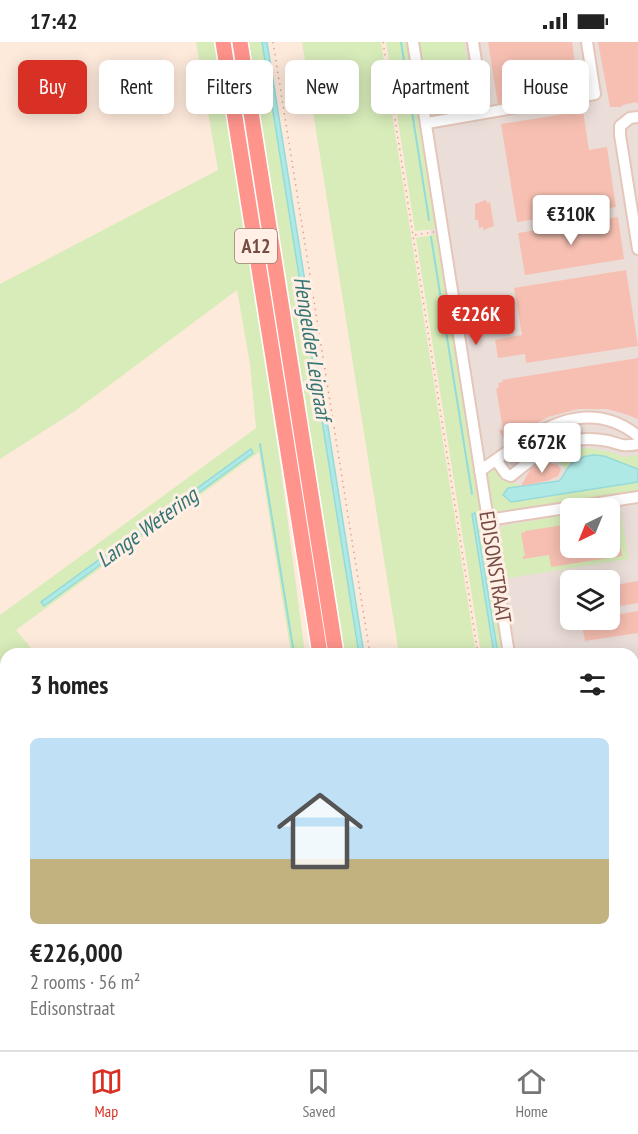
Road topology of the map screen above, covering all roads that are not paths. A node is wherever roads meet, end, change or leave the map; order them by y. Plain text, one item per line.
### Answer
1 (223, 42) edge
2 (240, 42) edge
3 (414, 42) edge
4 (473, 42) edge
5 (587, 42) edge
6 (476, 60) edge
7 (490, 112) edge
8 (478, 114) edge
9 (638, 117) edge
10 (427, 123) junction
11 (638, 249) edge
12 (638, 436) edge
13 (638, 444) edge
14 (496, 460) junction
15 (480, 471) junction
16 (638, 497) edge
17 (488, 520) junction
18 (319, 648) edge
19 (335, 648) edge
20 (508, 648) edge

1 - 18 highway, A12
2 - 19 highway, A12
3 - 10 street, EDISONSTRAAT
4 - 6 street
5 - 7 street
8 - 10 street
9 - 11 street
10 - 15 street, EDISONSTRAAT
12 - 14 street
13 - 14 street
14 - 15 street
15 - 17 street, EDISONSTRAAT
16 - 17 street
17 - 20 street, EDISONSTRAAT

